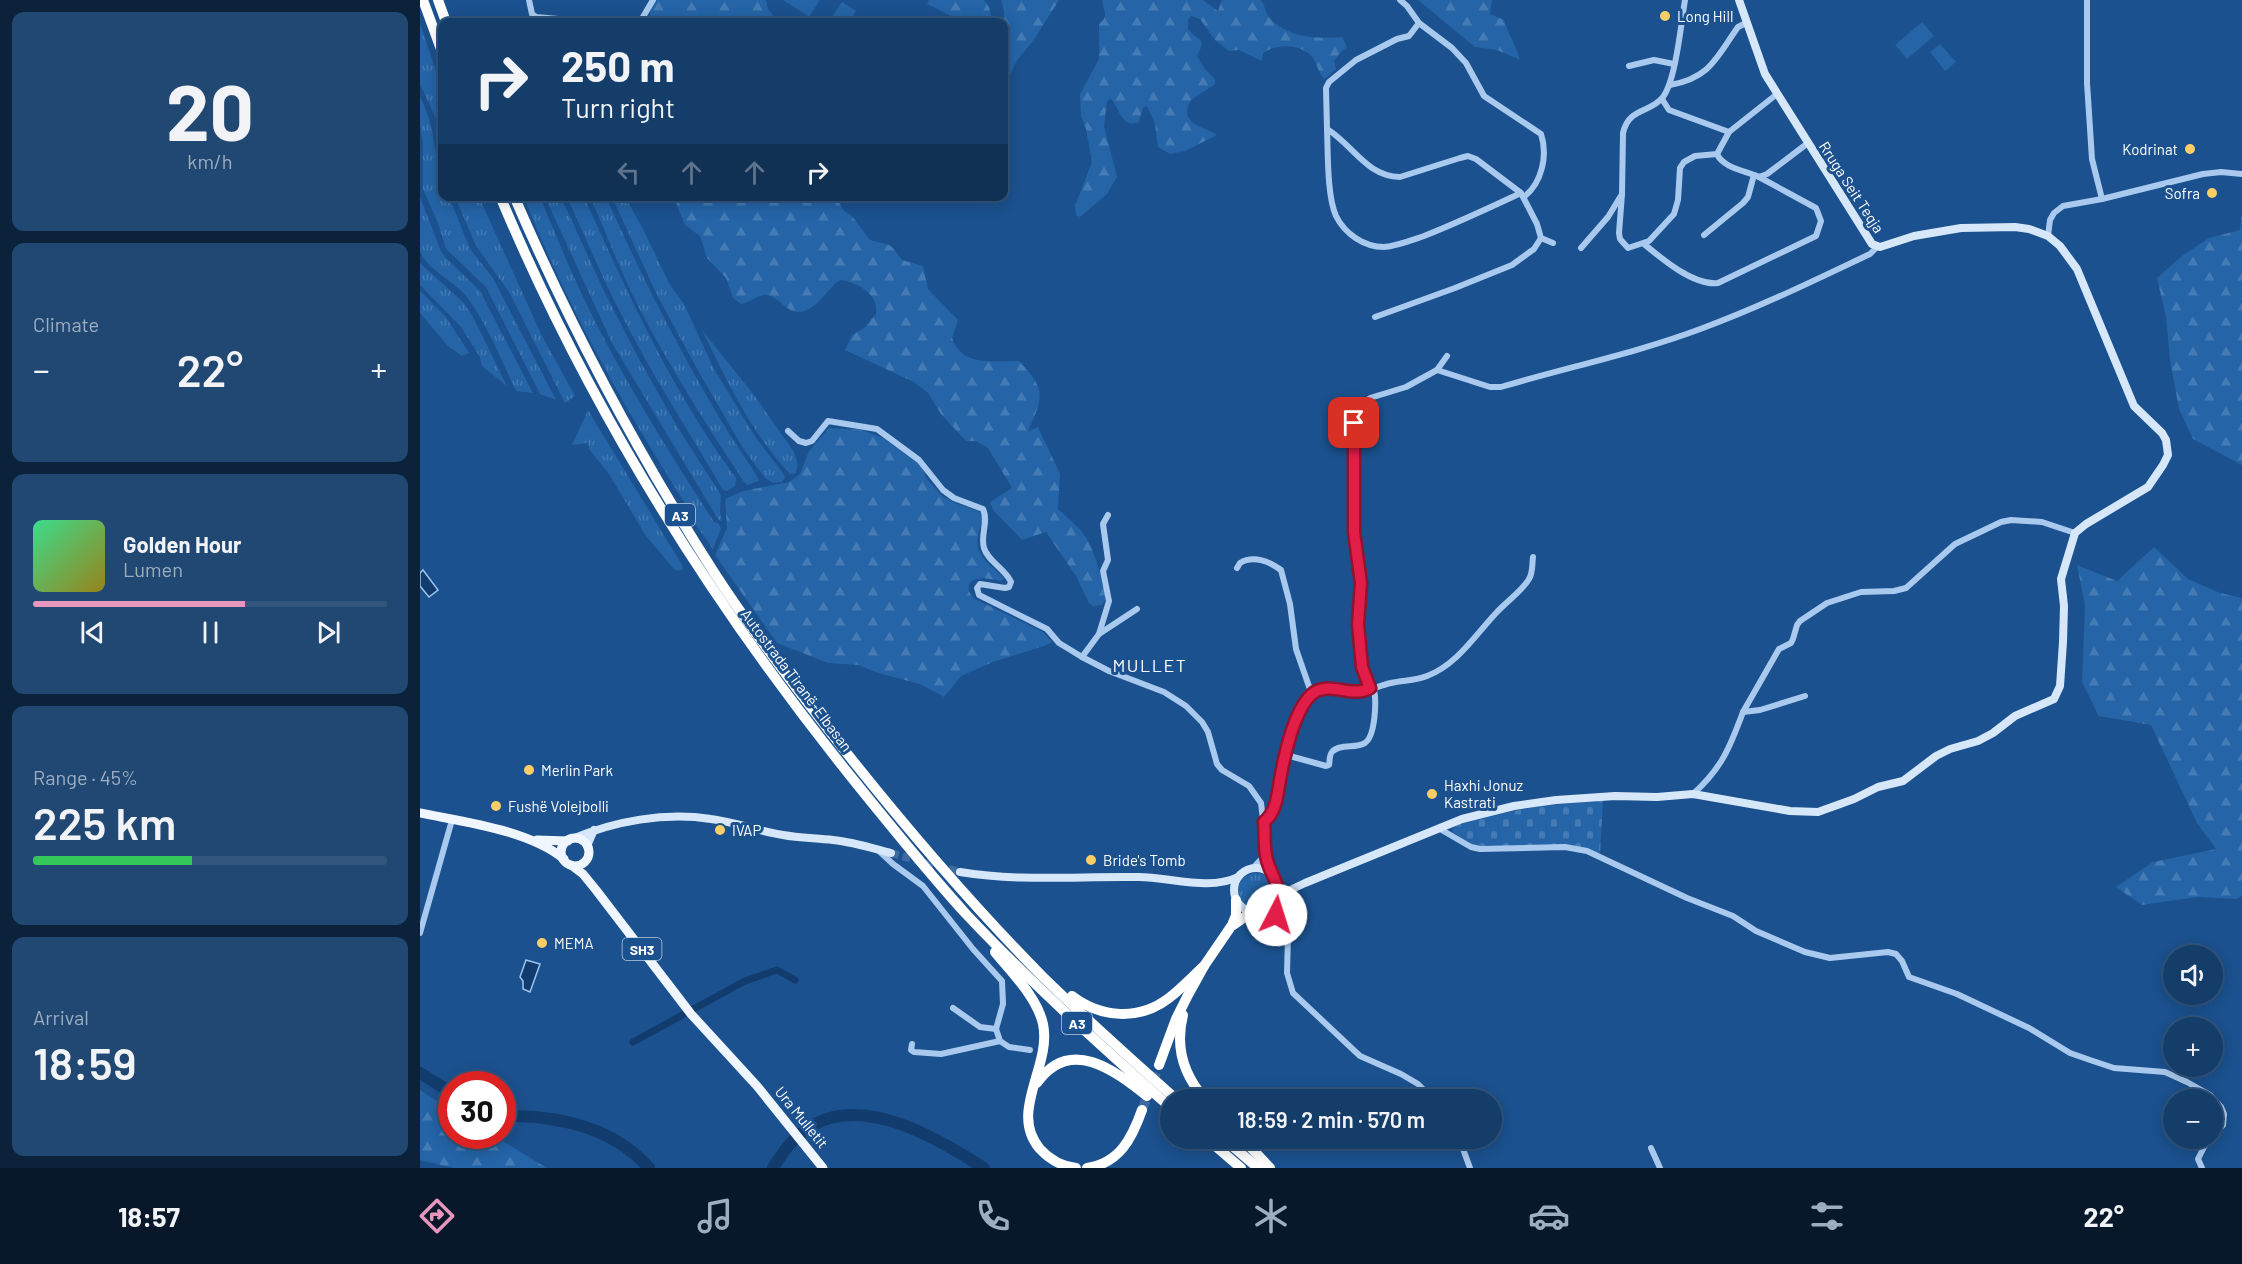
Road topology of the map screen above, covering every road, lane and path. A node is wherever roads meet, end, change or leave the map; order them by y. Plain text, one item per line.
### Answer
1 (423, 0) edge
2 (438, 0) edge
3 (530, 0) edge
4 (653, 0) edge
5 (1400, 0) edge
6 (1685, 0) edge
7 (1739, 0) edge
8 (2087, 0) edge
9 (445, 18) edge
10 (547, 18) edge
11 (642, 18) edge
12 (1419, 23) junction
13 (1746, 23) junction
14 (438, 41) edge
15 (1674, 64) junction
16 (1629, 66) dead end
17 (1670, 86) junction
18 (1777, 94) junction
19 (1662, 99) junction
20 (1327, 129) junction
21 (1729, 132) junction
22 (1803, 146) dead end
23 (1717, 154) junction
24 (2242, 174) edge
25 (1756, 176) junction
26 (1622, 194) junction
27 (1522, 195) junction
28 (2102, 199) junction
29 (502, 201) edge
30 (516, 201) edge
31 (1704, 235) dead end
32 (2048, 236) junction
33 (1541, 238) junction
34 (1553, 243) dead end
35 (1644, 244) junction
36 (1877, 247) junction
37 (1581, 248) dead end
38 (1375, 317) dead end
39 (1447, 356) dead end
40 (1437, 370) junction
41 (788, 431) dead end
42 (1108, 515) dead end
43 (2075, 533) junction
44 (1533, 557) dead end
45 (1238, 568) dead end
46 (1137, 609) dead end
47 (1099, 634) junction
48 (1082, 657) junction
49 (1372, 687) junction
50 (1312, 694) junction
51 (1805, 696) dead end
52 (1743, 712) junction
53 (1286, 755) junction
54 (1693, 794) junction
55 (420, 813) edge
56 (452, 820) junction
57 (1264, 822) junction
58 (1440, 829) junction
59 (594, 830) junction
60 (534, 840) junction
61 (570, 840) junction
62 (587, 846) junction
63 (878, 849) junction
64 (891, 852) tunnel mouth
65 (1265, 855) junction
66 (567, 862) junction
67 (585, 863) junction
68 (1253, 868) junction
69 (960, 872) tunnel mouth
70 (1270, 873) junction
71 (1238, 877) junction
72 (1276, 881) junction
73 (1305, 883) junction
74 (1212, 884) junction
75 (596, 890) junction
76 (1235, 897) junction
77 (1276, 900) junction
78 (1270, 908) junction
79 (1252, 912) junction
80 (1232, 925) junction
81 (420, 933) edge
82 (987, 936) junction
83 (1204, 966) junction
84 (1045, 978) junction
85 (1188, 995) junction
86 (953, 1008) dead end
87 (996, 1029) junction
88 (1000, 1041) junction
89 (912, 1044) dead end
90 (1030, 1050) dead end
91 (1159, 1065) tunnel mouth
92 (1166, 1089) edge
93 (1198, 1089) edge
94 (1423, 1089) edge
95 (2198, 1089) edge
96 (1032, 1091) junction
97 (1160, 1098) edge
98 (1160, 1106) edge
99 (1142, 1110) tunnel mouth
100 (1651, 1148) dead end
101 (1218, 1149) edge
102 (1236, 1149) edge
103 (1252, 1149) edge
104 (1463, 1149) edge
105 (2203, 1149) edge
106 (824, 1168) edge
107 (1076, 1168) edge
108 (1087, 1168) edge
109 (1240, 1168) edge
110 (1258, 1168) edge
111 (1270, 1168) edge
112 (1470, 1168) edge
113 (1660, 1168) edge
114 (2202, 1168) edge

1 - 14 highway
2 - 9 highway
3 - 10 street
4 - 11 street
5 - 12 street
6 - 15 street
7 - 13 main road, Rruga Seit Teqja
8 - 28 street
12 - 20 street
12 - 27 street
13 - 17 street
13 - 18 main road, Rruga Seit Teqja
15 - 16 street
15 - 17 street
17 - 19 street
18 - 21 street
18 - 36 main road, Rruga Seit Teqja
19 - 21 street
19 - 26 street
20 - 27 street
20 - 27 street
21 - 23 street
22 - 25 street
23 - 25 street
23 - 35 street
24 - 28 street
25 - 31 street
25 - 35 street
26 - 35 street
26 - 37 street
27 - 33 street
28 - 32 street
29 - 82 highway, Autostrada Tiranë-Elbasan / A3
30 - 84 highway, Autostrada Tiranë-Elbasan / A3
32 - 36 main road, Rruga Seit Teqja
32 - 43 main road
33 - 34 street
33 - 38 street
36 - 40 street
39 - 40 street
40 - 49 street
41 - 48 street
42 - 47 street
43 - 52 street
43 - 54 main road
44 - 49 street
45 - 50 street
46 - 47 street
47 - 48 street
48 - 57 street
49 - 50 street
49 - 53 street
50 - 53 street
51 - 52 street
52 - 54 street
53 - 57 street
54 - 58 main road
55 - 56 main road, SH3
56 - 60 main road, SH3
56 - 81 street
57 - 65 street
58 - 73 main road
58 - 95 street
59 - 61 main road
59 - 62 main road
59 - 63 main road
60 - 61 main road, SH3
60 - 66 main road, SH3
61 - 62 main road, SH3
61 - 66 main road
62 - 67 main road, SH3
63 - 64 main road
63 - 87 street
65 - 68 street
65 - 70 street
66 - 67 main road
66 - 75 main road, SH3
67 - 75 main road, SH3
68 - 70 main road
68 - 71 main road
69 - 74 main road
70 - 72 main road
71 - 74 main road
71 - 76 main road
72 - 73 main road
72 - 77 main road
73 - 77 main road
74 - 76 main road
75 - 106 main road, Ura Mulletit / SH3
76 - 79 main road
76 - 80 highway
77 - 78 main road
78 - 79 main road
78 - 94 street
79 - 80 highway
80 - 83 highway
82 - 96 highway
82 - 97 highway, Autostrada Tiranë-Elbasan / A3
83 - 84 highway, A3
83 - 85 highway
84 - 92 highway, Autostrada Tiranë-Elbasan / A3
85 - 91 highway
85 - 93 highway
86 - 87 street
87 - 88 street
88 - 89 street
88 - 90 street
96 - 98 highway
96 - 107 highway
99 - 108 highway
100 - 113 street
101 - 109 highway
102 - 110 highway
103 - 111 highway
104 - 112 street
105 - 114 street

